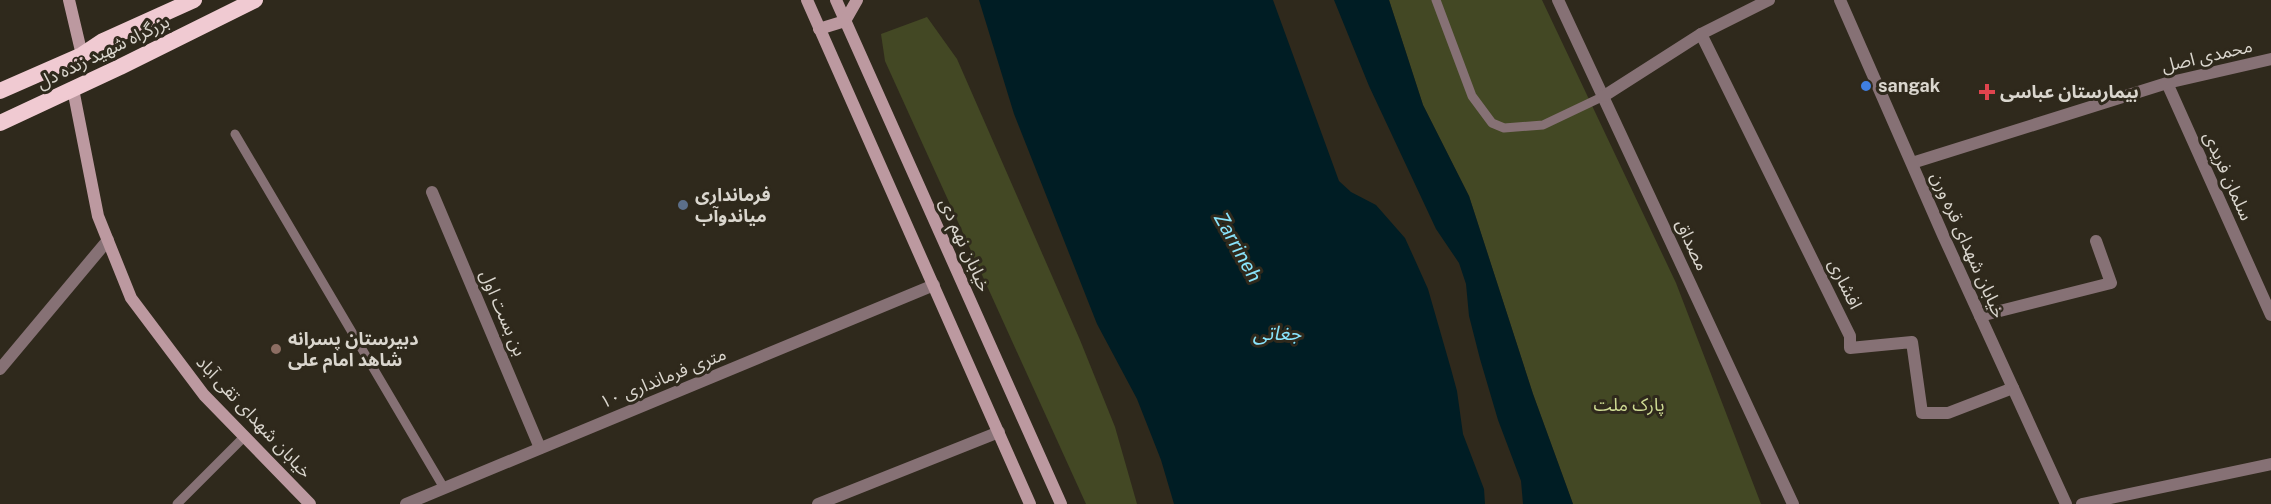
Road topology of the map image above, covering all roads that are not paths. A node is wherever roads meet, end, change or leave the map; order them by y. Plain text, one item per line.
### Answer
1 (69, 0) edge
2 (194, 0) edge
3 (255, 0) edge
4 (807, 0) edge
5 (837, 0) edge
6 (857, 0) edge
7 (1436, 0) edge
8 (1558, 0) edge
9 (1768, 0) edge
10 (1840, 0) edge
11 (845, 21) junction
12 (819, 29) junction
13 (1701, 34) junction
14 (82, 55) junction
15 (2271, 59) edge
16 (2167, 84) junction
17 (73, 89) junction
18 (0, 91) edge
19 (1604, 96) junction
20 (0, 123) edge
21 (235, 134) dead end
22 (1912, 164) junction
23 (432, 192) dead end
24 (108, 240) junction
25 (2096, 240) dead end
26 (934, 285) junction
27 (2271, 315) edge
28 (1980, 316) junction
29 (0, 369) edge
30 (2013, 388) junction
31 (999, 432) junction
32 (244, 437) junction
33 (540, 448) junction
34 (2271, 464) edge
35 (444, 488) junction
36 (177, 504) edge
37 (310, 504) edge
38 (406, 504) edge
39 (818, 504) edge
40 (1030, 504) edge
41 (1061, 504) edge
42 (1793, 504) edge
43 (2066, 504) edge
44 (2082, 504) edge

1 - 14 main road
2 - 14 highway, بزرگراه شهید زنده دل
3 - 17 highway, بزرگراه شهید زنده دل
4 - 12 main road
5 - 11 main road, خیابان نهم دی
6 - 11 main road
7 - 19 lane
8 - 19 street, مصداق
9 - 13 street
10 - 22 street, خیابان شهدای قره ورن
11 - 12 main road
11 - 41 main road, خیابان نهم دی
12 - 26 main road
13 - 19 street
13 - 30 street, افشاری
14 - 18 highway, بزرگراه شهید زنده دل
15 - 16 street, محمدی اصل
16 - 22 street, محمدی اصل
16 - 27 street, سلمان فریدی
17 - 20 highway, بزرگراه شهید زنده دل
17 - 24 main road, خیابان شهدای تقی آباد
19 - 42 street, مصداق
21 - 35 lane
22 - 28 street, خیابان شهدای قره ورن
23 - 33 street, بن بست اول
24 - 29 street
24 - 32 main road, خیابان شهدای تقی آباد
25 - 28 street
26 - 31 main road
26 - 33 street, ۱۰ متری فرمانداری
28 - 30 street, خیابان شهدای قره ورن
30 - 43 street, خیابان شهدای قره ورن
31 - 39 street
31 - 40 main road
32 - 36 lane
32 - 37 main road, خیابان شهدای تقی آباد
33 - 35 street, ۱۰ متری فرمانداری
34 - 44 street
35 - 38 street, ۱۰ متری فرمانداری

